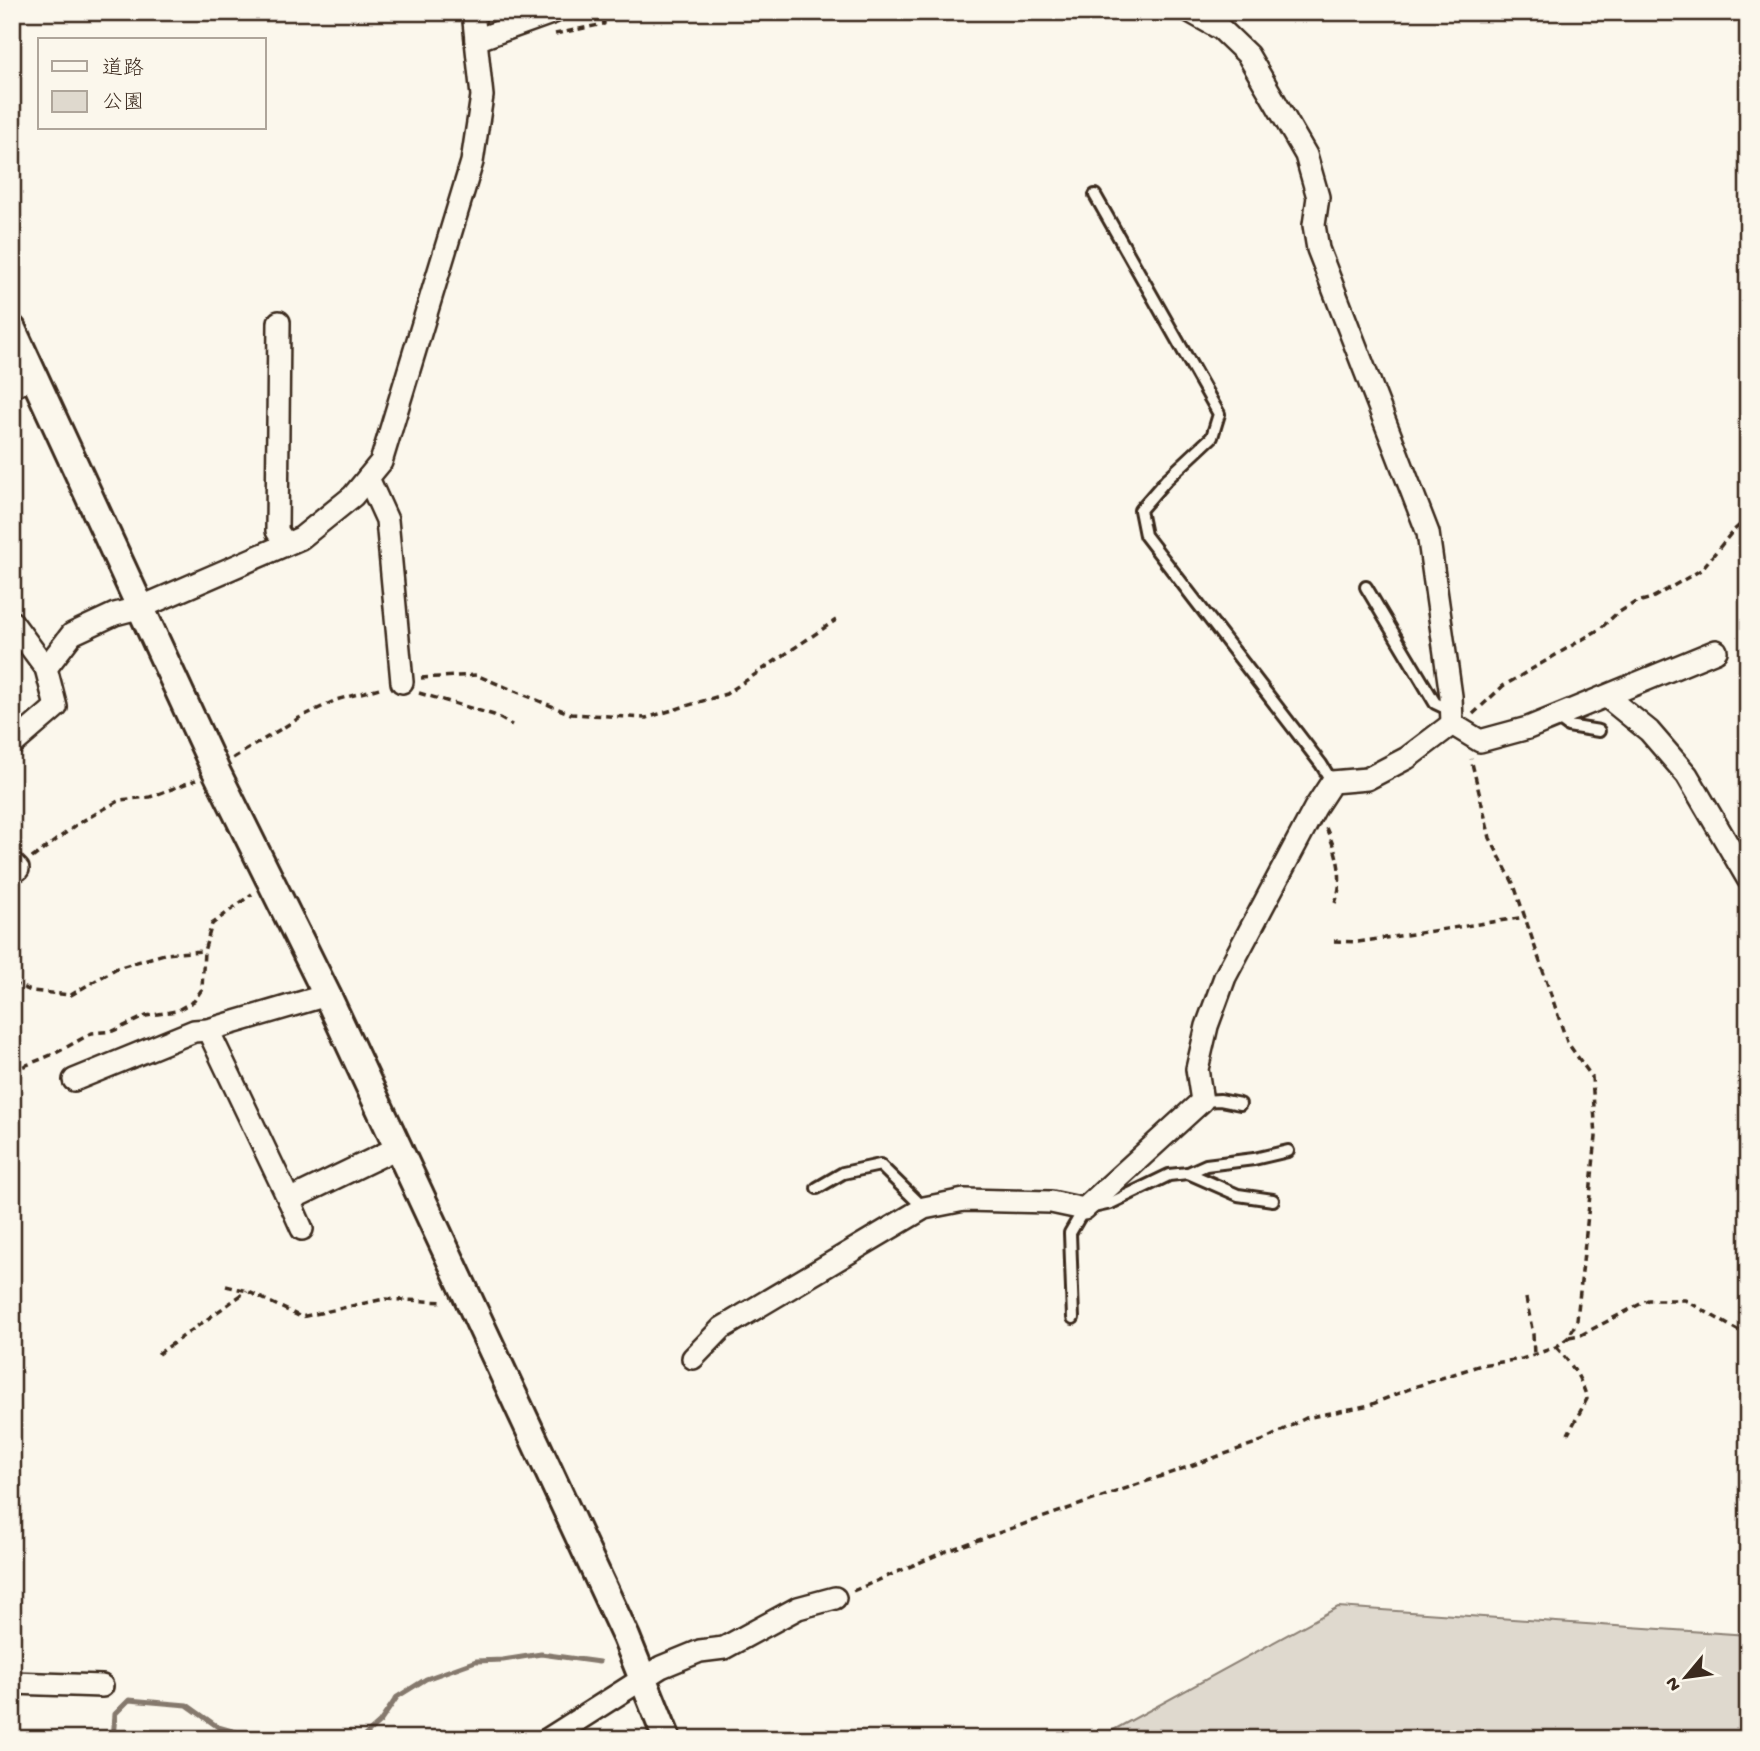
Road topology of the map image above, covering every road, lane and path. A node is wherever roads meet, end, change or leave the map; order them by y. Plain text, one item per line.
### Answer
1 (473, 12) edge
2 (554, 12) edge
3 (1191, 12) edge
4 (476, 40) junction
5 (1095, 195) dead end
6 (279, 322) dead end
7 (12, 329) edge
8 (23, 381) edge
9 (368, 478) junction
10 (1748, 518) edge
11 (286, 544) junction
12 (1366, 587) dead end
13 (142, 607) junction
14 (836, 620) dead end
15 (12, 622) edge
16 (1716, 651) dead end
17 (46, 668) junction
18 (402, 681) junction
19 (1607, 697) junction
20 (1556, 717) junction
21 (1452, 718) junction
22 (512, 725) dead end
23 (1599, 731) dead end
24 (12, 745) edge
25 (215, 769) junction
26 (1332, 782) junction
27 (1315, 808) junction
28 (15, 866) edge
29 (1748, 879) edge
30 (270, 880) junction
31 (1335, 903) dead end
32 (1526, 918) junction
33 (1334, 941) dead end
34 (204, 951) junction
35 (12, 983) edge
36 (327, 995) junction
37 (208, 1030) junction
38 (12, 1070) edge
39 (74, 1080) dead end
40 (1202, 1101) junction
41 (1240, 1104) dead end
42 (397, 1148) junction
43 (1288, 1150) dead end
44 (1188, 1173) junction
45 (817, 1188) dead end
46 (289, 1200) junction
47 (1273, 1200) dead end
48 (924, 1208) junction
49 (1084, 1209) junction
50 (302, 1229) dead end
51 (226, 1286) dead end
52 (247, 1291) junction
53 (1526, 1298) dead end
54 (471, 1306) junction
55 (1073, 1318) dead end
56 (1748, 1336) edge
57 (1569, 1337) junction
58 (1556, 1347) junction
59 (158, 1354) dead end
60 (1534, 1355) junction
61 (693, 1358) dead end
62 (1568, 1434) dead end
63 (835, 1598) joint
64 (643, 1679) junction
65 (12, 1683) edge
66 (102, 1686) dead end
67 (548, 1739) edge
68 (667, 1739) edge

1 - 4 street
2 - 4 street
3 - 21 street
4 - 9 street
5 - 26 lane
6 - 11 street
7 - 8 street
8 - 13 street
9 - 11 street
9 - 18 street
10 - 21 path
11 - 13 street
12 - 21 lane
13 - 17 street
13 - 25 street
14 - 18 path
15 - 17 street
16 - 19 street
17 - 24 street
18 - 22 path
18 - 25 path
19 - 20 street
19 - 29 street
20 - 21 street
20 - 23 lane
21 - 26 street
21 - 32 path
25 - 28 path
25 - 30 street
26 - 27 street
27 - 31 path
27 - 40 street
30 - 34 path
30 - 36 street
32 - 33 path
32 - 57 path
34 - 35 path
34 - 38 path
36 - 37 street
36 - 42 street
37 - 39 street
37 - 46 street
40 - 41 lane
40 - 49 street
42 - 46 street
42 - 54 street
43 - 44 lane
44 - 47 lane
44 - 49 lane
45 - 48 lane
46 - 50 street
48 - 49 street
48 - 61 street
49 - 55 lane
51 - 52 path
52 - 54 path
52 - 59 path
53 - 60 path
54 - 64 street
56 - 57 path
57 - 58 path
58 - 60 path
58 - 62 path
60 - 63 path
63 - 64 street
64 - 67 street
64 - 68 street
65 - 66 street

